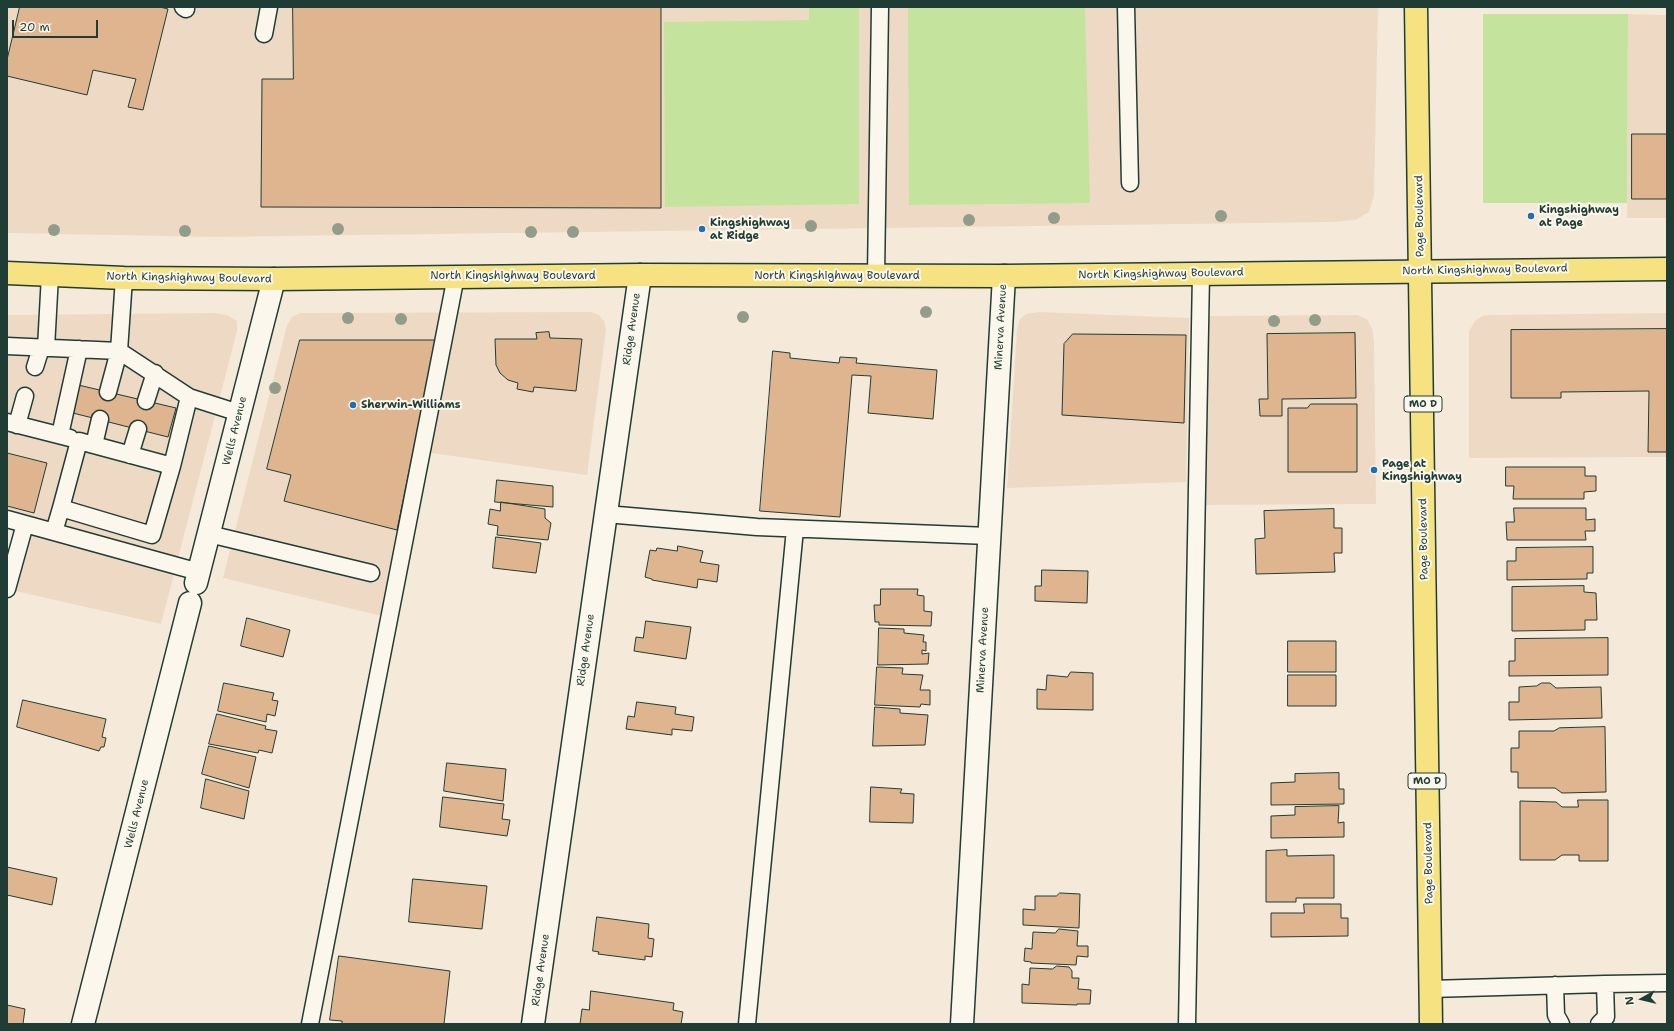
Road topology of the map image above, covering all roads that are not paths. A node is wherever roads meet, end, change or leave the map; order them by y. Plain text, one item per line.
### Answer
1 (269, 7) edge
2 (880, 7) edge
3 (1126, 7) edge
4 (1416, 7) edge
5 (264, 34) dead end
6 (1130, 184) dead end
7 (1667, 269) edge
8 (1421, 271) junction
9 (7, 273) edge
10 (1201, 274) junction
11 (50, 275) junction
12 (640, 275) junction
13 (456, 276) junction
14 (876, 276) junction
15 (1004, 276) junction
16 (124, 278) junction
17 (274, 279) junction
18 (7, 346) edge
19 (44, 348) junction
20 (79, 349) junction
21 (119, 351) junction
22 (35, 367) dead end
23 (155, 373) junction
24 (108, 392) dead end
25 (25, 396) dead end
26 (189, 397) junction
27 (146, 401) dead end
28 (239, 413) junction
29 (100, 420) dead end
30 (12, 423) edge
31 (138, 429) dead end
32 (60, 435) junction
33 (86, 443) junction
34 (130, 455) junction
35 (172, 466) junction
36 (61, 508) junction
37 (606, 514) junction
38 (7, 519) edge
39 (25, 524) junction
40 (795, 529) junction
41 (54, 532) junction
42 (209, 534) junction
43 (989, 536) junction
44 (371, 573) dead end
45 (197, 578) joint
46 (7, 589) edge
47 (190, 603) dead end
48 (1667, 982) edge
49 (1605, 984) junction
50 (1555, 985) junction
51 (1430, 990) junction
52 (83, 1024) edge
53 (310, 1024) edge
54 (533, 1024) edge
55 (747, 1024) edge
56 (962, 1024) edge
57 (1187, 1024) edge
58 (1431, 1024) edge
59 (1561, 1024) edge
60 (1599, 1024) edge

1 - 5 lane
2 - 14 lane
3 - 6 lane
4 - 8 main road, Page Boulevard / MO D
7 - 8 main road, North Kingshighway Boulevard
8 - 10 main road, North Kingshighway Boulevard
8 - 51 main road, Page Boulevard / MO D
9 - 11 main road, North Kingshighway Boulevard
10 - 15 main road, North Kingshighway Boulevard
10 - 57 lane
11 - 16 main road, North Kingshighway Boulevard
11 - 19 lane
12 - 13 main road, North Kingshighway Boulevard
12 - 14 main road, North Kingshighway Boulevard
12 - 37 street, Ridge Avenue
13 - 17 main road, North Kingshighway Boulevard
13 - 53 lane
14 - 15 main road, North Kingshighway Boulevard
15 - 43 street, Minerva Avenue
16 - 17 main road, North Kingshighway Boulevard
16 - 21 lane
17 - 28 street, Wells Avenue
18 - 19 lane
19 - 20 lane
19 - 22 lane
20 - 21 lane
20 - 32 lane
21 - 23 lane
21 - 24 lane
23 - 26 lane
23 - 27 lane
25 - 30 lane
26 - 28 lane
26 - 35 lane
28 - 42 street, Wells Avenue
29 - 33 lane
30 - 32 lane
31 - 34 lane
32 - 33 lane
33 - 34 lane
33 - 36 lane
34 - 35 lane
35 - 36 lane
36 - 41 lane
37 - 40 lane
37 - 54 street, Ridge Avenue
38 - 39 lane
39 - 41 lane
39 - 46 lane
40 - 43 lane
40 - 55 lane
41 - 45 lane
42 - 44 lane
42 - 45 street, Wells Avenue
43 - 56 street, Minerva Avenue
47 - 52 street, Wells Avenue
48 - 49 lane
49 - 50 lane
49 - 60 lane
50 - 51 lane
50 - 59 lane
51 - 58 main road, Page Boulevard / MO D

